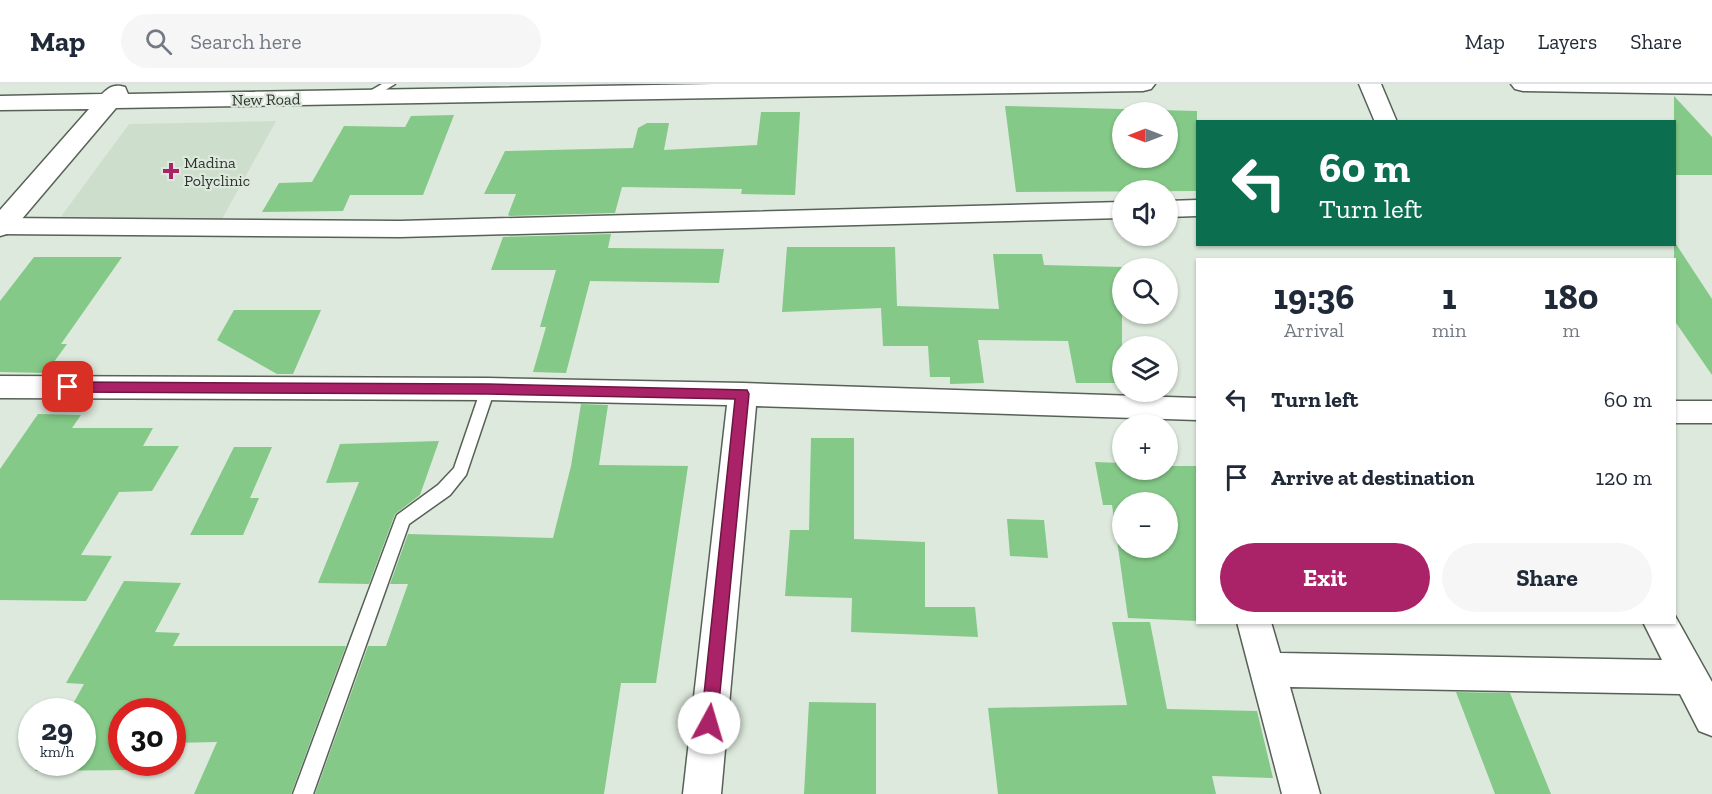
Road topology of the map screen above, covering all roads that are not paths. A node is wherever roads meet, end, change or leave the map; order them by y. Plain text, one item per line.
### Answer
1 (390, 84) edge
2 (1143, 84) edge
3 (1370, 84) edge
4 (1523, 84) edge
5 (1555, 84) edge
6 (1011, 85) edge
7 (1712, 87) edge
8 (116, 93) edge
9 (367, 97) junction
10 (0, 103) edge
11 (1385, 120) edge
12 (1196, 208) edge
13 (1178, 209) edge
14 (1112, 210) edge
15 (0, 226) edge
16 (0, 387) edge
17 (488, 389) junction
18 (742, 394) junction
19 (1196, 409) edge
20 (1676, 412) edge
21 (1712, 412) edge
22 (1254, 624) edge
23 (1661, 624) edge
24 (1266, 670) junction
25 (1689, 677) junction
26 (1712, 718) edge
27 (303, 794) edge
28 (702, 794) edge
29 (1301, 794) edge

1 - 9 lane
2 - 6 street, New Road
3 - 11 street
4 - 5 street
5 - 7 street
6 - 9 street, New Road
8 - 9 street, New Road
8 - 10 street, New Road
8 - 15 street
12 - 13 street
14 - 15 street
16 - 17 street
17 - 18 street
17 - 27 lane
18 - 19 street
18 - 28 street
20 - 21 street
22 - 24 street
23 - 25 street
24 - 25 street
24 - 29 street
25 - 26 street

